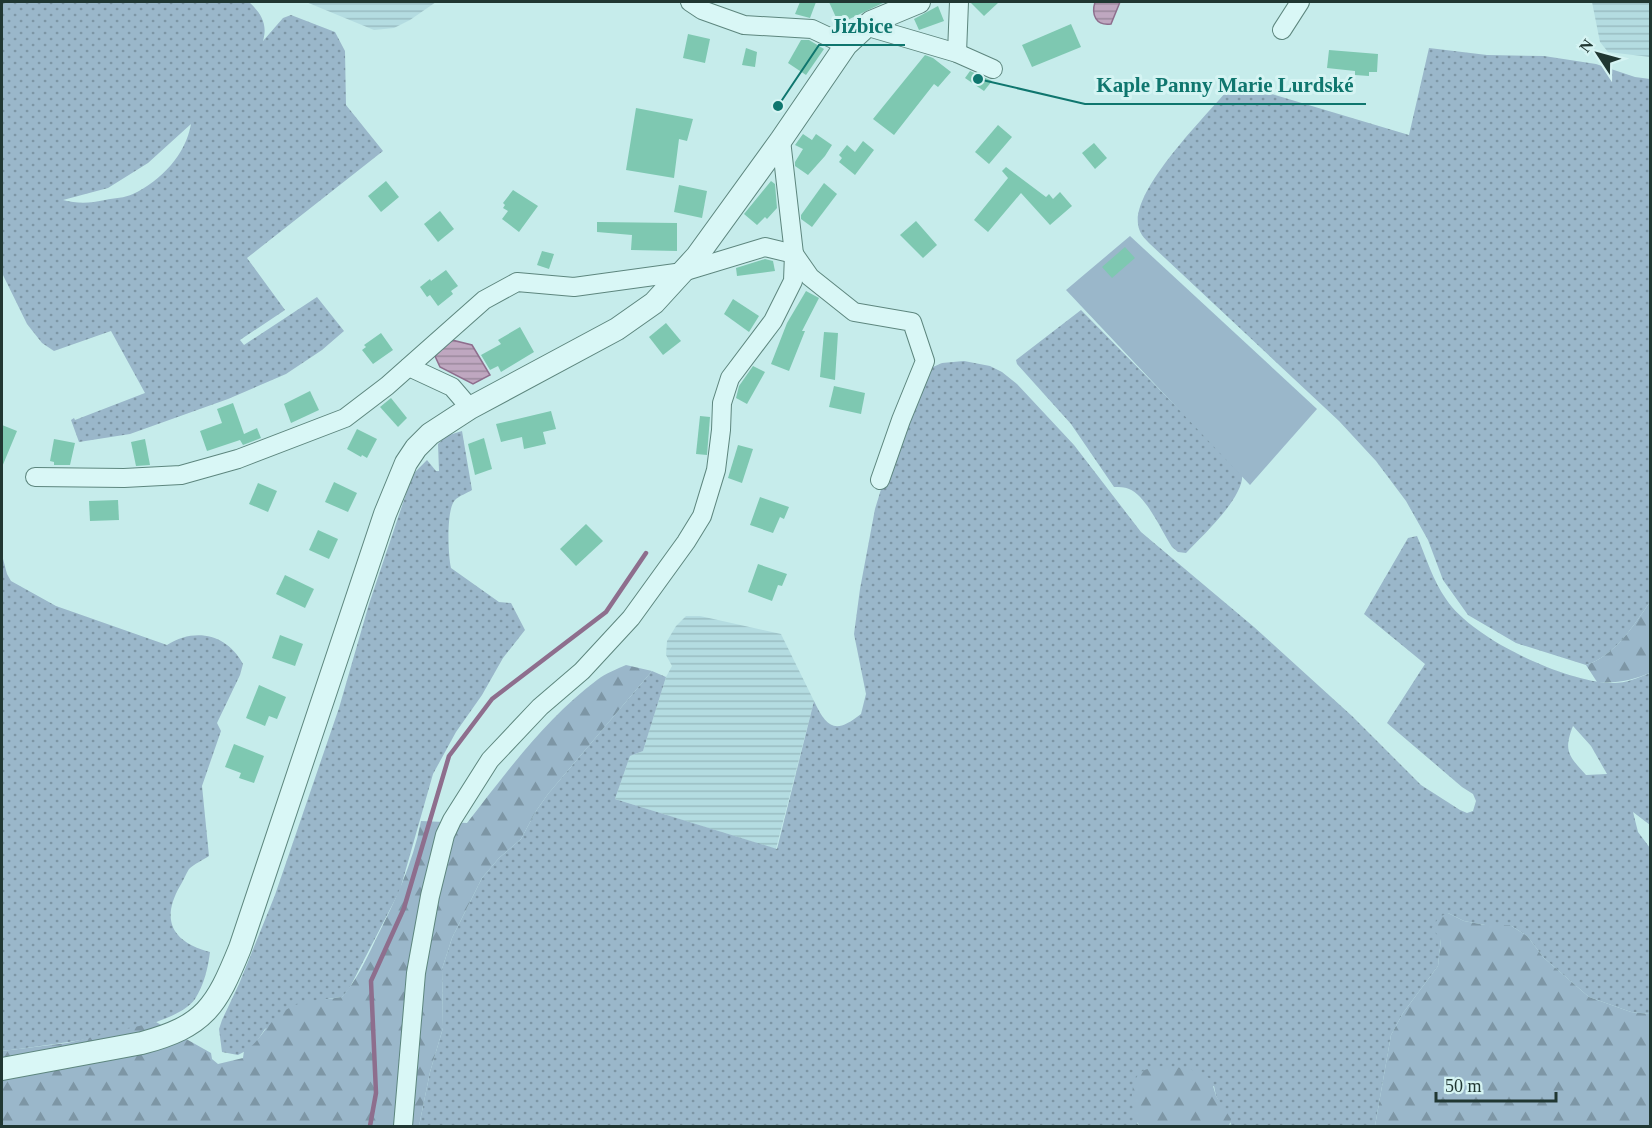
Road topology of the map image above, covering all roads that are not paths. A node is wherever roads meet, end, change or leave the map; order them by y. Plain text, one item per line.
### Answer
1 (690, 2) edge
2 (919, 2) edge
3 (959, 2) edge
4 (1300, 2) edge
5 (894, 6) edge
6 (865, 26) junction
7 (1282, 30) dead end
8 (846, 45) junction
9 (957, 53) junction
10 (993, 69) dead end
11 (781, 140) junction
12 (794, 254) junction
13 (683, 272) junction
14 (409, 367) junction
15 (470, 408) junction
16 (35, 477) dead end
17 (880, 480) dead end
18 (2, 1069) edge
19 (403, 1126) edge

1 - 8 street
2 - 5 street
3 - 9 street
4 - 7 street
5 - 6 street
6 - 8 street
6 - 9 street
8 - 11 street
9 - 10 street
11 - 12 street
11 - 13 street
12 - 13 street
12 - 17 street
12 - 19 street
13 - 14 street
13 - 15 street
14 - 15 street
14 - 16 street
15 - 18 street

